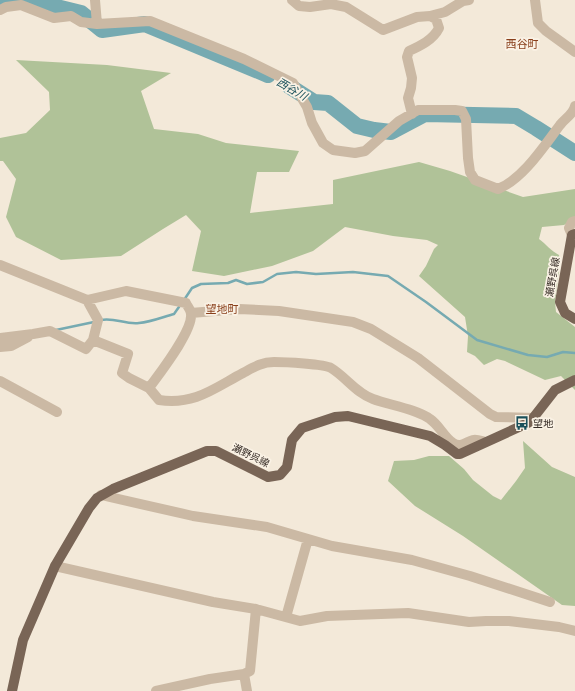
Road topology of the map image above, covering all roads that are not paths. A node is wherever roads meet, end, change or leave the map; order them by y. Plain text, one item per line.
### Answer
1 (95, 0) edge
2 (292, 0) edge
3 (469, 0) edge
4 (535, 0) edge
5 (349, 3) edge
6 (0, 10) edge
7 (430, 16) junction
8 (97, 24) junction
9 (575, 52) edge
10 (575, 106) edge
11 (412, 114) junction
12 (575, 221) edge
13 (574, 234) edge
14 (571, 260) edge
15 (0, 265) edge
16 (87, 300) junction
17 (191, 314) junction
18 (575, 319) edge
19 (34, 334) junction
20 (0, 338) edge
21 (93, 340) junction
22 (0, 347) edge
23 (575, 380) edge
24 (0, 381) edge
25 (149, 388) junction
26 (57, 412) dead end
27 (534, 418) junction
28 (485, 442) junction
29 (102, 495) junction
30 (308, 539) junction
31 (56, 566) junction
32 (550, 602) dead end
33 (256, 610) junction
34 (286, 617) junction
35 (575, 631) edge
36 (244, 674) junction
37 (12, 691) edge
38 (156, 691) edge
39 (247, 691) edge

1 - 8 street
2 - 5 street
3 - 7 street
4 - 9 street
5 - 7 street
6 - 8 street
7 - 11 street
8 - 11 street
10 - 11 street
12 - 13 street
13 - 14 main road, 瀬野呉線
14 - 18 main road, 瀬野呉線
15 - 16 street
16 - 17 street
16 - 21 street
17 - 25 street
17 - 27 street
19 - 20 street
19 - 21 street
19 - 22 street
21 - 25 street
23 - 27 main road, 瀬野呉線
24 - 26 street
25 - 28 street
27 - 28 main road, 瀬野呉線
28 - 29 main road, 瀬野呉線
29 - 30 street
29 - 31 main road, 瀬野呉線
30 - 32 street
30 - 34 street
31 - 33 street
31 - 37 main road, 瀬野呉線
33 - 34 street
33 - 36 street
34 - 35 street
36 - 38 street
36 - 39 street

